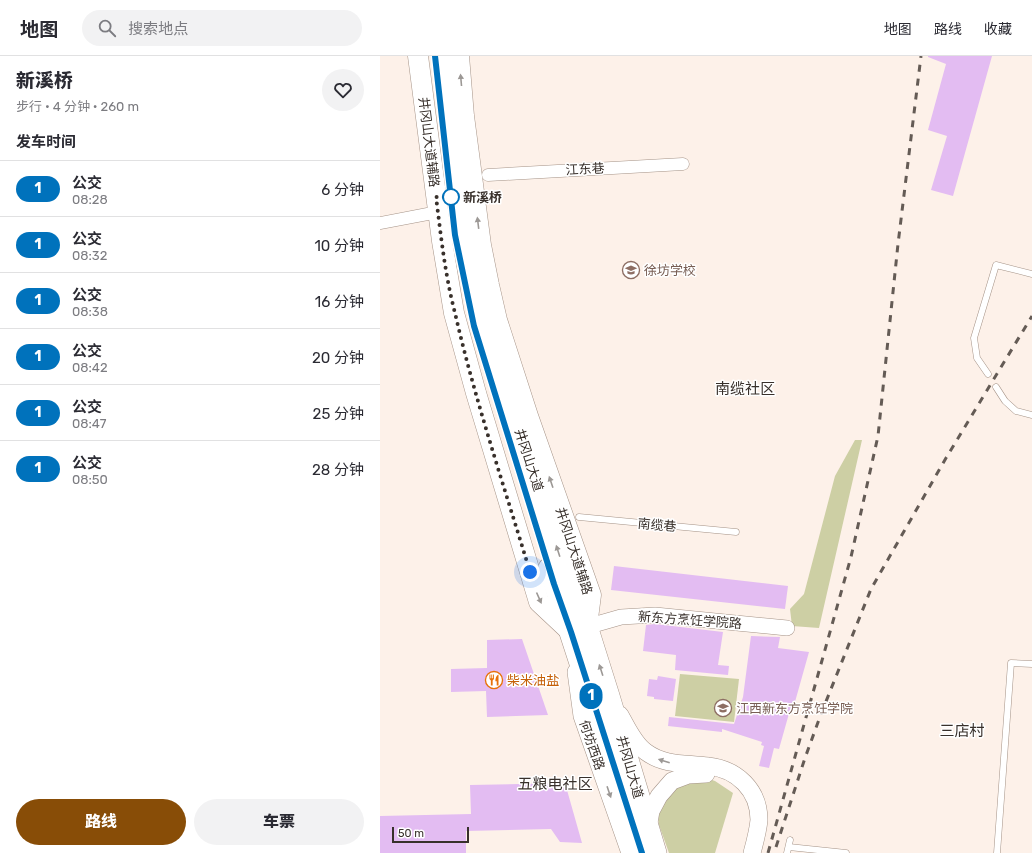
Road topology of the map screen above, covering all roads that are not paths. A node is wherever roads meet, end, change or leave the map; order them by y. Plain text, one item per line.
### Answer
1 (418, 56) edge
2 (435, 56) edge
3 (444, 56) edge
4 (459, 56) edge
5 (683, 164) dead end
6 (488, 175) dead end
7 (438, 212) junction
8 (380, 224) edge
9 (1032, 274) edge
10 (988, 374) dead end
11 (996, 387) dead end
12 (1032, 415) edge
13 (579, 517) dead end
14 (736, 532) dead end
15 (787, 628) dead end
16 (579, 629) junction
17 (1032, 664) edge
18 (609, 696) junction
19 (739, 783) junction
20 (752, 803) junction
21 (648, 828) junction
22 (790, 840) dead end
23 (788, 850) edge
24 (630, 853) edge
25 (642, 853) edge
26 (656, 853) edge
27 (743, 853) edge
28 (752, 853) edge
29 (846, 853) edge
30 (997, 853) edge

1 - 7 main road, 井冈山大道辅路
2 - 16 highway, 井冈山大道
16 -> 3 highway, 井冈山大道
16 -> 4 main road, 井冈山大道辅路
5 - 6 street, 江东巷
7 - 8 street
7 -> 16 main road, 井冈山大道辅路
9 - 10 lane
11 - 12 lane
13 - 14 lane, 南缆巷
15 - 16 street, 新东方烹饪学院路
18 -> 16 highway, 井冈山大道
16 -> 24 main road, 何坊西路
16 - 25 highway, 井冈山大道
17 - 30 lane
19 -> 18 main road
18 - 21 highway, 井冈山大道
19 - 20 main road
19 - 21 main road
20 - 27 main road
20 - 28 main road
21 - 26 highway, 井冈山大道
22 - 23 lane
23 - 29 lane

